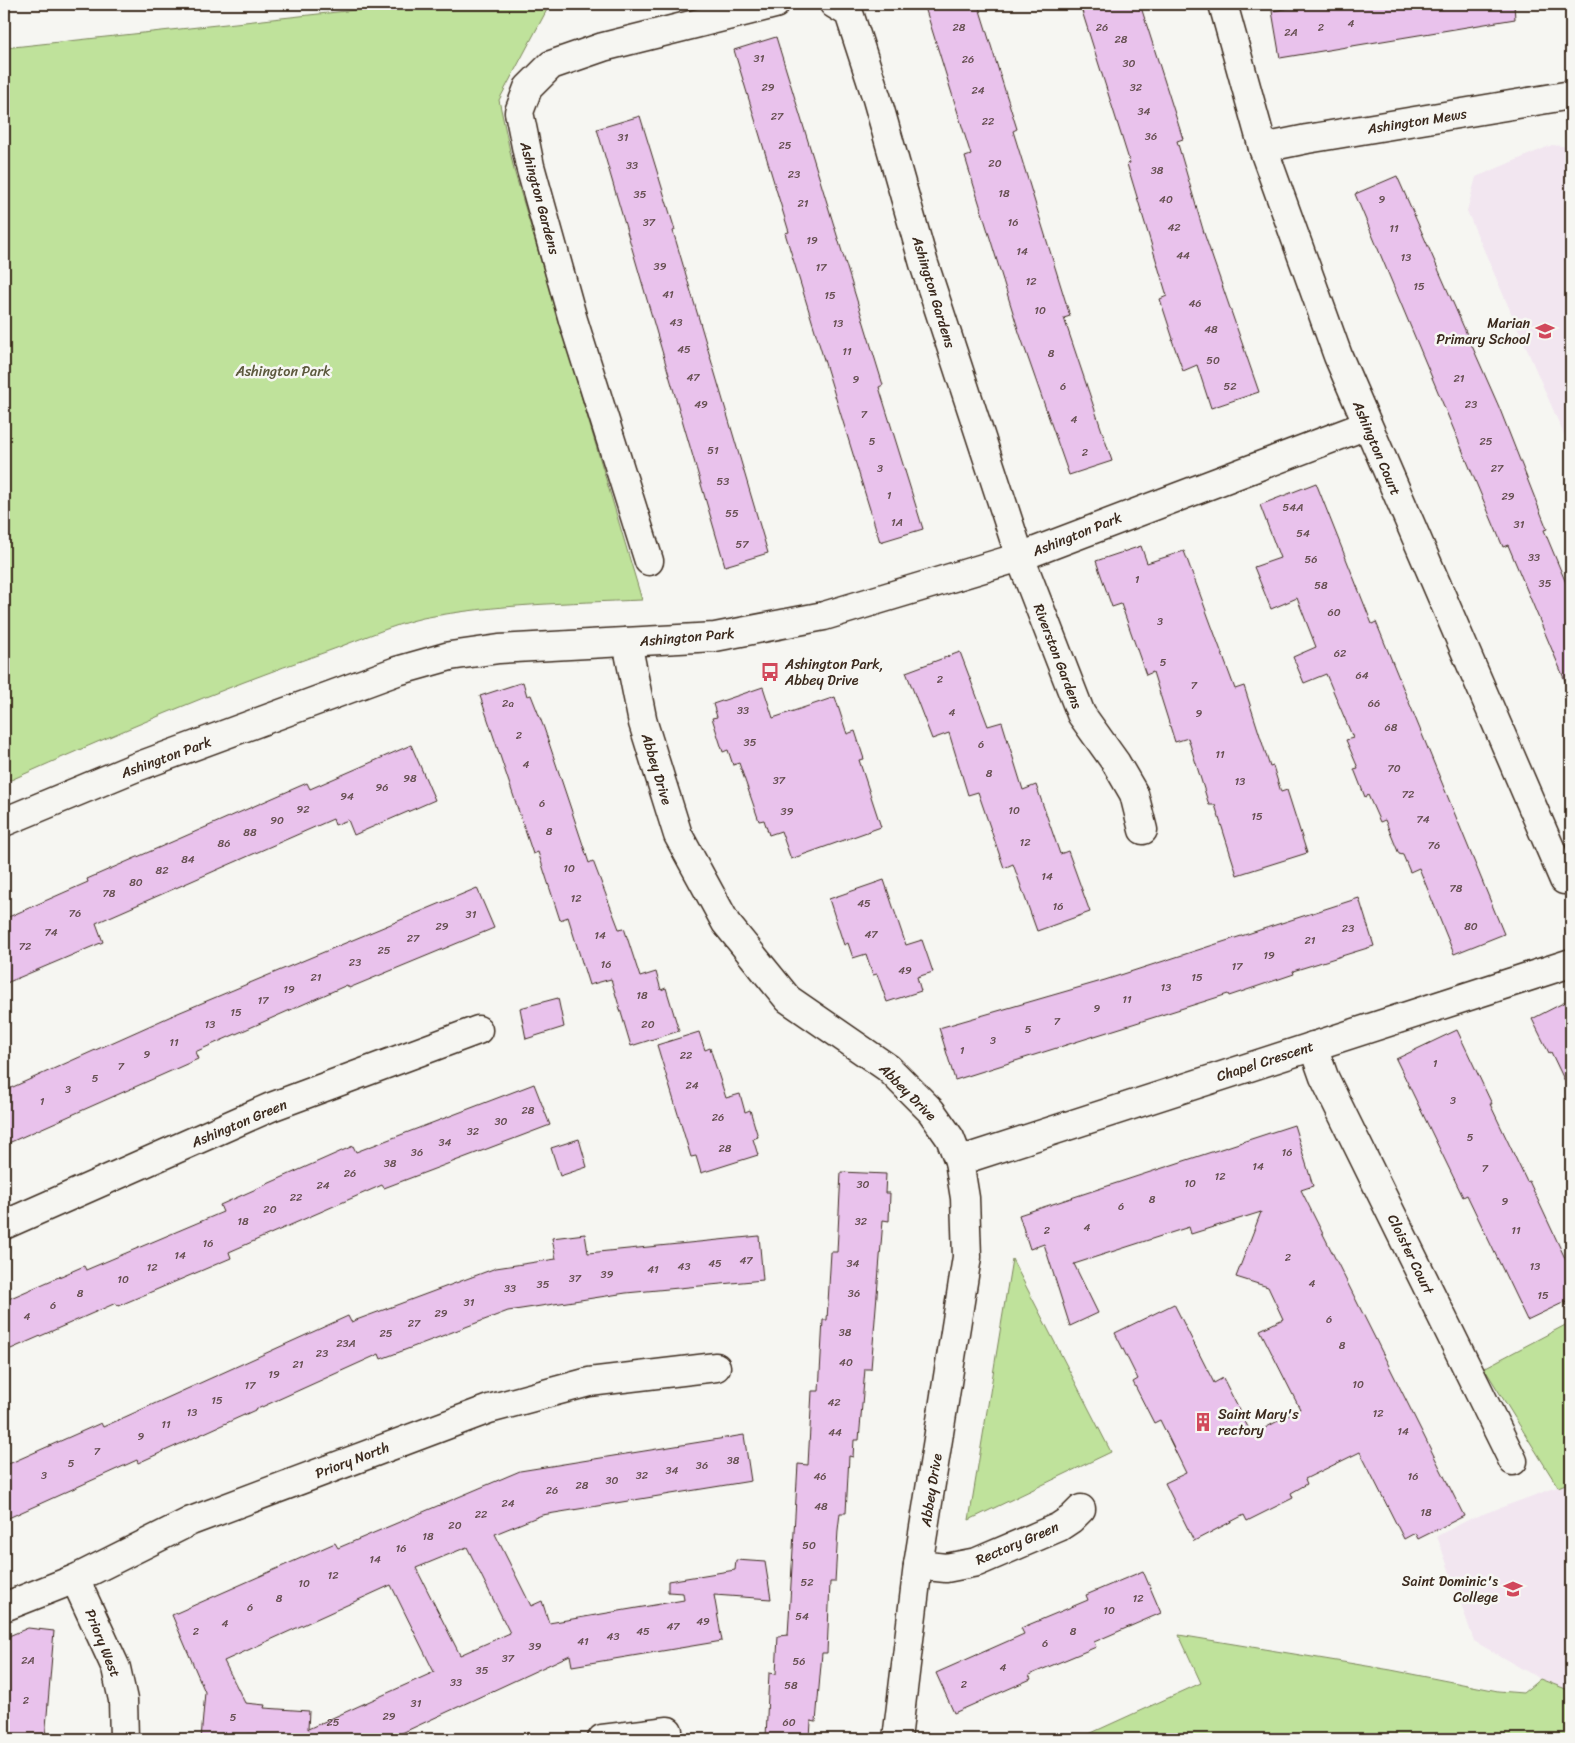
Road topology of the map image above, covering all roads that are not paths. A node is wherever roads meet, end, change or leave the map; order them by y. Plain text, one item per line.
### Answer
1 (775, 4) edge
2 (834, 4) edge
3 (1223, 4) edge
4 (1571, 95) edge
5 (1264, 148) junction
6 (1367, 425) junction
7 (1020, 557) junction
8 (649, 561) dead end
9 (627, 642) junction
10 (4, 822) edge
11 (1143, 830) dead end
12 (1564, 880) dead end
13 (1571, 963) edge
14 (478, 1030) dead end
15 (1313, 1046) junction
16 (959, 1161) junction
17 (4, 1225) edge
18 (716, 1367) dead end
19 (1513, 1461) dead end
20 (1081, 1508) dead end
21 (918, 1565) junction
22 (75, 1579) junction
23 (4, 1607) edge
24 (668, 1730) dead end
25 (124, 1739) edge
26 (602, 1739) edge
27 (897, 1739) edge

1 - 8 street, Ashington Gardens
2 - 7 street, Ashington Gardens
3 - 5 street, Ashington Court
4 - 5 street, Ashington Mews
5 - 6 street, Ashington Court
6 - 7 street, Ashington Park
6 - 12 street, Ashington Court
7 - 9 street, Ashington Park
7 - 11 street, Riverston Gardens
9 - 10 street, Ashington Park
9 - 16 street, Abbey Drive
13 - 15 street, Chapel Crescent
14 - 17 street, Ashington Green
15 - 16 street, Chapel Crescent
15 - 19 street, Cloister Court
16 - 21 street, Abbey Drive
18 - 22 street, Priory North
20 - 21 street, Rectory Green
21 - 27 street, Abbey Drive
22 - 23 street, Priory North
22 - 25 street, Priory West
24 - 26 street

